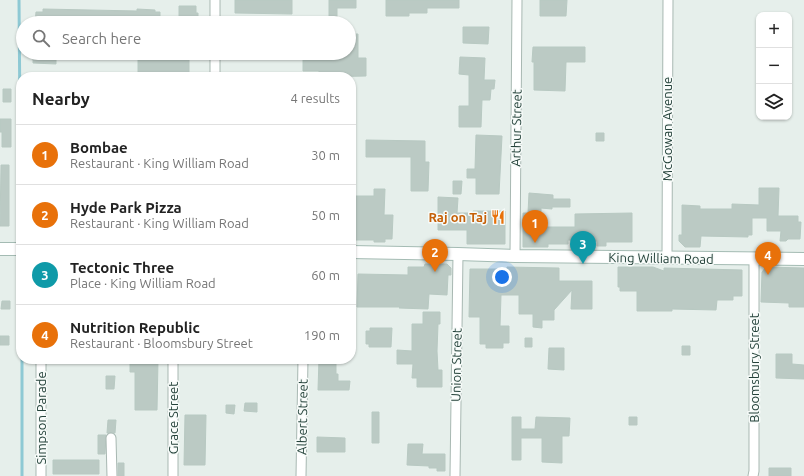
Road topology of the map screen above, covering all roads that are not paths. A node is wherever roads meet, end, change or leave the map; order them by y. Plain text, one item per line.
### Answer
1 (215, 0) edge
2 (517, 0) edge
3 (668, 0) edge
4 (215, 16) edge
5 (215, 60) edge
6 (215, 72) edge
7 (0, 249) edge
8 (16, 249) edge
9 (356, 252) edge
10 (458, 254) junction
11 (515, 256) junction
12 (667, 258) junction
13 (754, 259) junction
14 (804, 259) edge
15 (41, 364) edge
16 (173, 364) edge
17 (303, 364) edge
18 (111, 438) dead end
19 (41, 476) edge
20 (112, 476) edge
21 (173, 476) edge
22 (301, 476) edge
23 (455, 476) edge
24 (753, 476) edge

1 - 4 street
2 - 11 street, Arthur Street
3 - 12 street, McGowan Avenue
5 - 6 street
7 - 8 main road
9 - 10 main road, King William Road
10 - 11 main road, King William Road
10 - 23 street, Union Street
11 - 12 main road, King William Road
12 - 13 main road, King William Road
13 - 14 main road, King William Road
13 - 24 street, Bloomsbury Street
15 - 19 street, Simpson Parade
16 - 21 street, Grace Street
17 - 22 street, Albert Street
18 - 20 street

